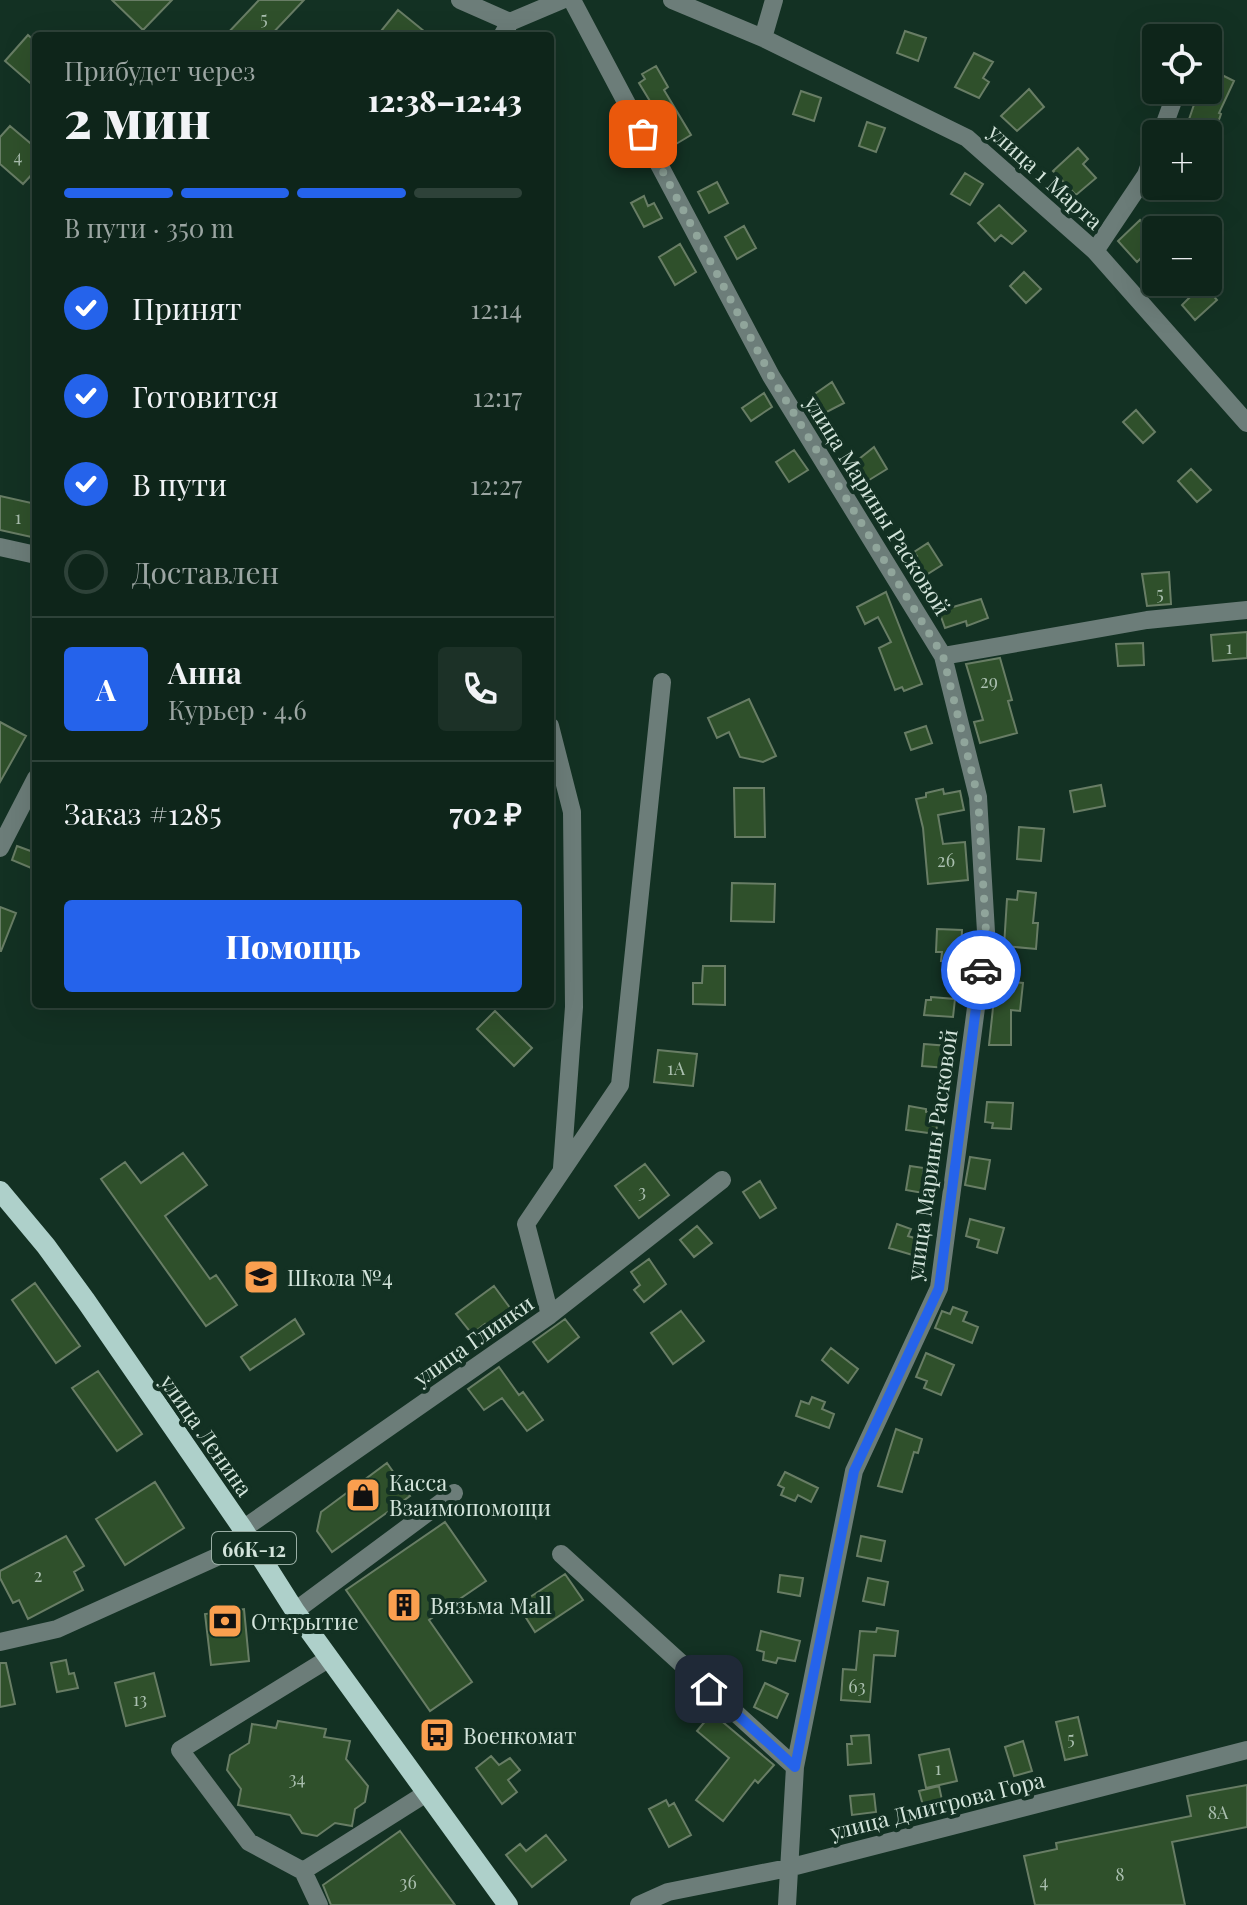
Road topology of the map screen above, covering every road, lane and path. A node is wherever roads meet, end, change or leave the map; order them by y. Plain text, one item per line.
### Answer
1 (460, 0) edge
2 (562, 0) edge
3 (572, 0) edge
4 (672, 0) edge
5 (774, 0) edge
6 (506, 29) edge
7 (763, 38) junction
8 (1142, 181) edge
9 (1095, 251) junction
10 (1247, 423) edge
11 (0, 547) edge
12 (32, 554) edge
13 (1247, 610) edge
14 (943, 656) junction
15 (662, 682) dead end
16 (554, 742) edge
17 (32, 786) edge
18 (0, 848) edge
19 (561, 1171) junction
20 (722, 1180) dead end
21 (0, 1191) edge
22 (550, 1315) junction
23 (454, 1493) dead end
24 (246, 1535) junction
25 (561, 1554) dead end
26 (295, 1611) junction
27 (0, 1642) edge
28 (328, 1659) junction
29 (1247, 1750) edge
30 (795, 1767) junction
31 (425, 1794) junction
32 (788, 1868) junction
33 (303, 1871) junction
34 (319, 1905) edge
35 (508, 1905) edge
36 (639, 1905) edge
37 (787, 1905) edge

1 - 6 street
2 - 6 street
3 - 14 street, улица Марины Расковой
4 - 7 street, улица 1 Марта
5 - 7 street
7 - 9 street, улица 1 Марта
8 - 9 street
9 - 10 street, улица 1 Марта
11 - 12 street
13 - 14 street
14 - 30 street, улица Марины Расковой
15 - 19 street
16 - 19 street
17 - 18 street
19 - 22 street
20 - 22 street, улица Глинки
21 - 24 main road, улица Ленина / 66К-12
22 - 24 street, улица Глинки
23 - 26 street
24 - 26 main road, улица Ленина / 66К-12
24 - 27 street, улица Глинки
25 - 30 street
26 - 28 main road, улица Ленина / 66К-12
28 - 31 main road, улица Ленина / 66К-12
28 - 33 street
29 - 32 street, улица Дмитрова Гора
30 - 32 street, улица Марины Расковой
31 - 33 street
31 - 35 main road, улица Ленина / 66К-12
32 - 36 street, улица Дмитрова Гора
32 - 37 street, улица Марины Расковой
33 - 34 street

